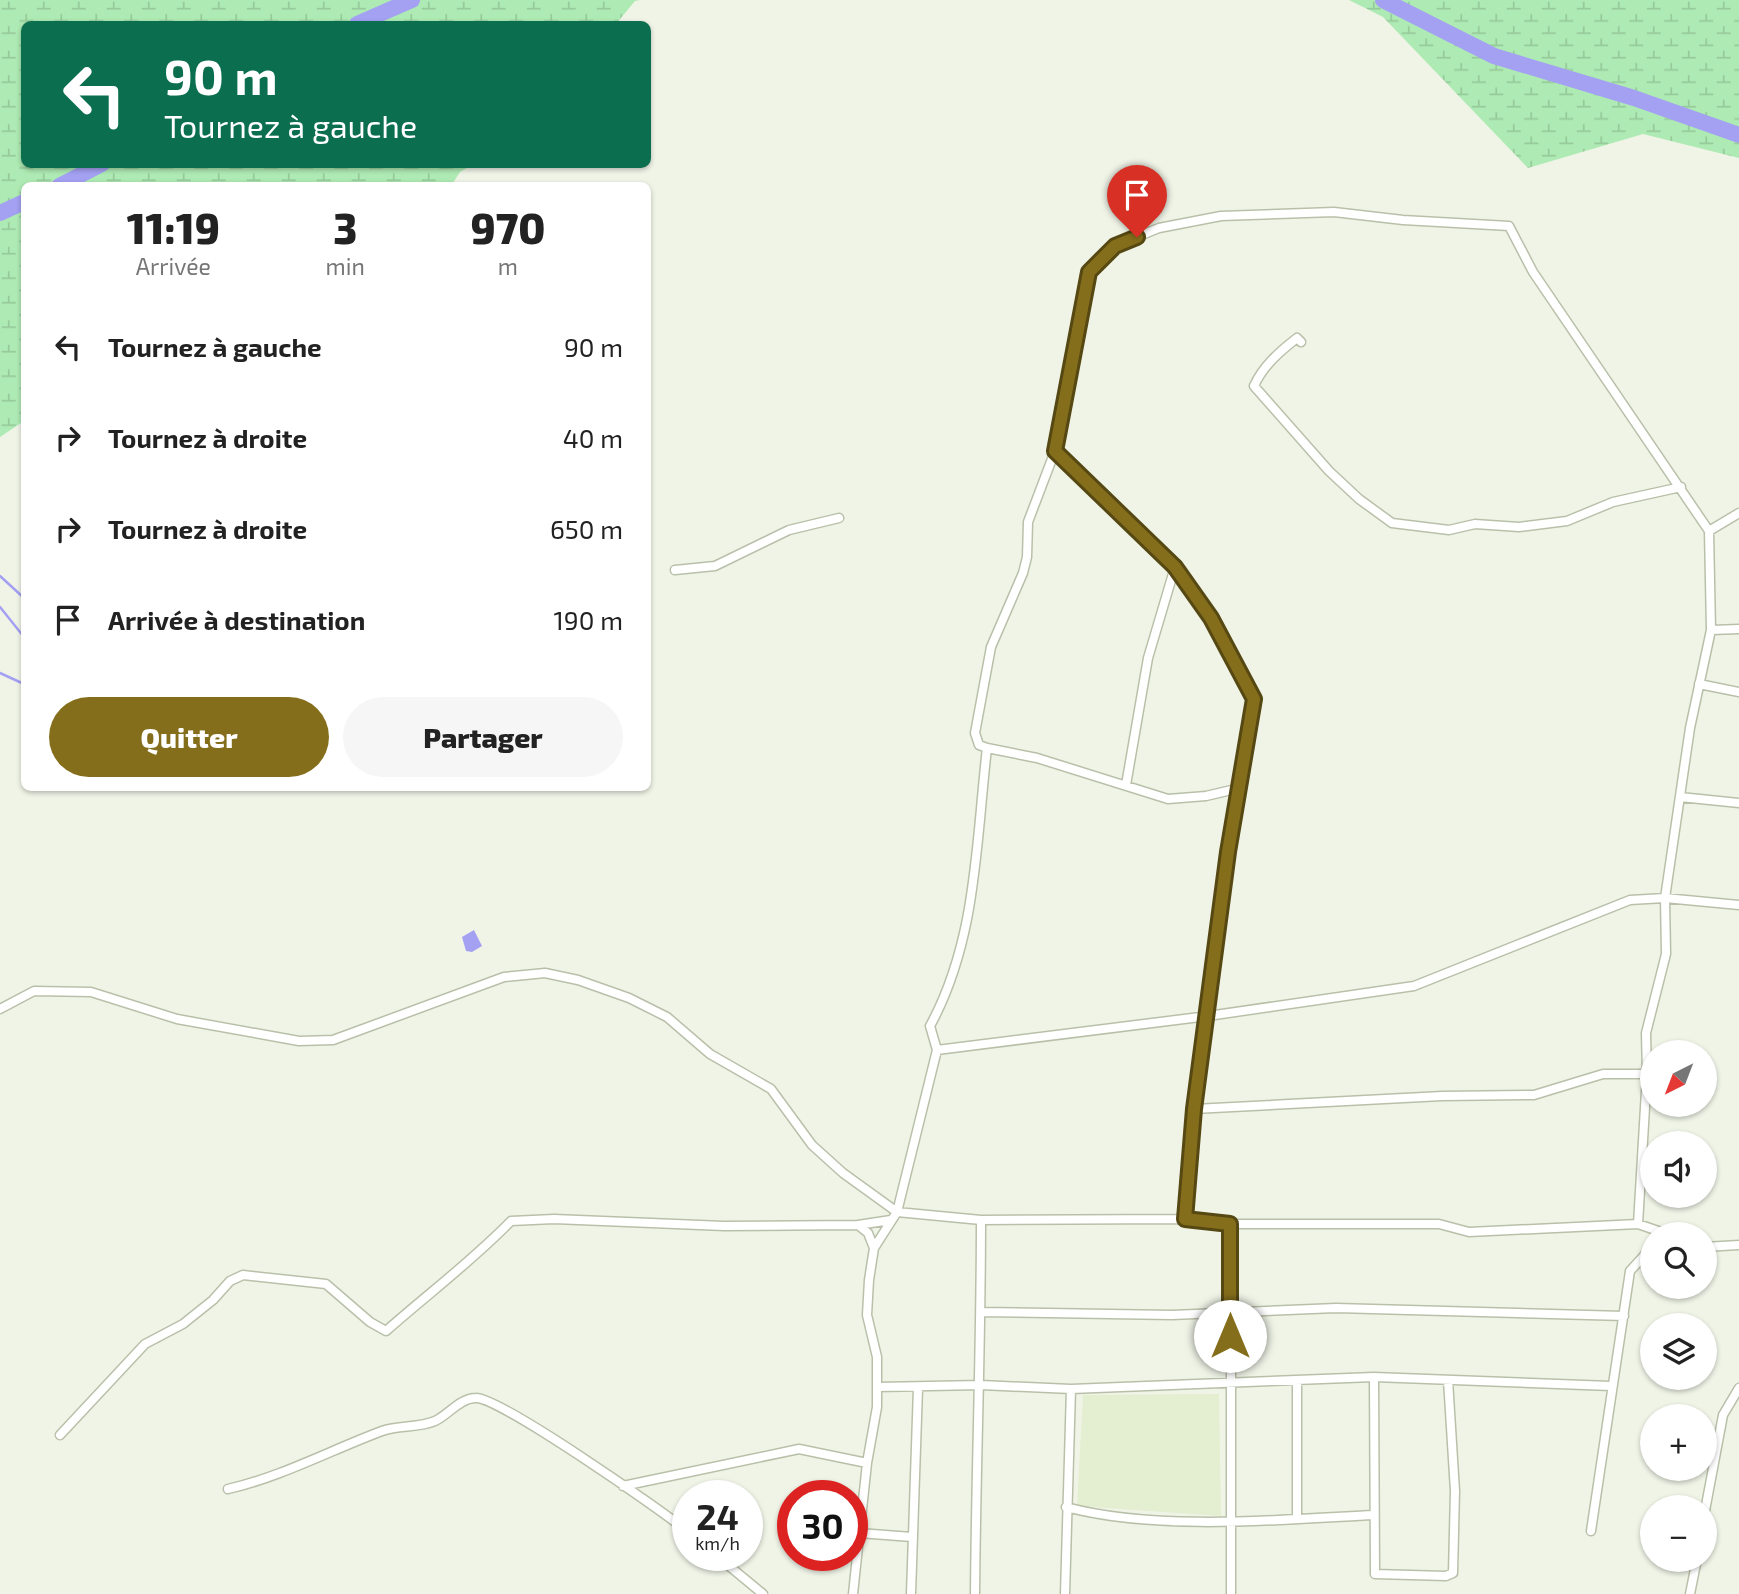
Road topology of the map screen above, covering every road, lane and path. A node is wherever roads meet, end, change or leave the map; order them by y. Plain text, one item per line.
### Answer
1 (1301, 342) dead end
2 (1055, 451) junction
3 (1681, 487) junction
4 (1739, 513) edge
5 (839, 519) dead end
6 (1709, 531) junction
7 (1175, 567) junction
8 (676, 570) dead end
9 (1739, 629) edge
10 (1711, 630) junction
11 (1699, 684) junction
12 (1739, 692) edge
13 (986, 748) junction
14 (1125, 785) junction
15 (1240, 788) junction
16 (1680, 797) junction
17 (1739, 803) edge
18 (1665, 898) junction
19 (1739, 905) edge
20 (0, 1009) edge
21 (1208, 1016) junction
22 (1646, 1040) edge
23 (937, 1050) junction
24 (1640, 1074) edge
25 (1194, 1109) junction
26 (1644, 1117) edge
27 (897, 1212) junction
28 (1185, 1219) junction
29 (891, 1220) junction
30 (981, 1220) junction
31 (858, 1224) junction
32 (1230, 1224) junction
33 (1638, 1224) joint
34 (1739, 1245) edge
35 (1717, 1246) edge
36 (874, 1248) junction
37 (1640, 1260) edge
38 (981, 1312) junction
39 (1230, 1314) junction
40 (1624, 1316) junction
41 (1374, 1377) junction
42 (1448, 1380) junction
43 (1230, 1381) junction
44 (1297, 1381) junction
45 (981, 1385) junction
46 (1611, 1386) junction
47 (878, 1387) junction
48 (918, 1388) junction
49 (1739, 1388) edge
50 (1071, 1389) junction
51 (60, 1435) dead end
52 (867, 1463) junction
53 (865, 1480) edge
54 (623, 1486) junction
55 (228, 1489) dead end
56 (1708, 1495) edge
57 (1066, 1507) junction
58 (1373, 1515) junction
59 (1297, 1519) junction
60 (672, 1521) edge
61 (1231, 1521) junction
62 (1591, 1531) dead end
63 (868, 1534) edge
64 (912, 1537) junction
65 (735, 1571) edge
66 (855, 1571) edge
67 (1694, 1572) edge
68 (763, 1594) edge
69 (853, 1594) edge
70 (911, 1594) edge
71 (975, 1594) edge
72 (1065, 1594) edge
73 (1231, 1594) edge
74 (1690, 1594) edge

1 - 3 street
2 - 3 street
2 - 7 street
2 - 13 street
3 - 6 street
4 - 6 street
5 - 8 street
6 - 10 street
7 - 14 street
7 - 15 street
9 - 10 street
10 - 11 street
11 - 12 street
11 - 16 street
13 - 14 street
13 - 23 street
14 - 15 street
15 - 21 street
16 - 17 street
16 - 18 street
18 - 19 street
18 - 21 street
18 - 22 street
20 - 27 street
21 - 23 street
21 - 25 street
23 - 27 street
24 - 25 street
25 - 28 street
26 - 33 street
27 - 29 street
27 - 30 street
28 - 30 street
28 - 32 street
29 - 31 street
29 - 36 street
30 - 38 street
31 - 36 street
31 - 51 street
32 - 33 street
32 - 39 street
34 - 35 street
36 - 47 street
37 - 40 street
38 - 39 street
38 - 45 street
39 - 40 street
39 - 43 street
40 - 46 street
41 - 42 street
41 - 44 street
41 - 58 street
42 - 46 street
42 - 58 street
43 - 44 street
43 - 50 street
43 - 61 street
44 - 59 street
45 - 48 street
45 - 50 street
45 - 71 street
46 - 62 street
47 - 48 street
47 - 52 street
48 - 64 street
49 - 56 street
50 - 57 street
52 - 53 street
52 - 54 street
54 - 55 street
54 - 60 street
57 - 61 street
57 - 72 street
58 - 59 street
59 - 61 street
61 - 73 street
63 - 64 street
64 - 70 street
65 - 68 street
66 - 69 street
67 - 74 street

